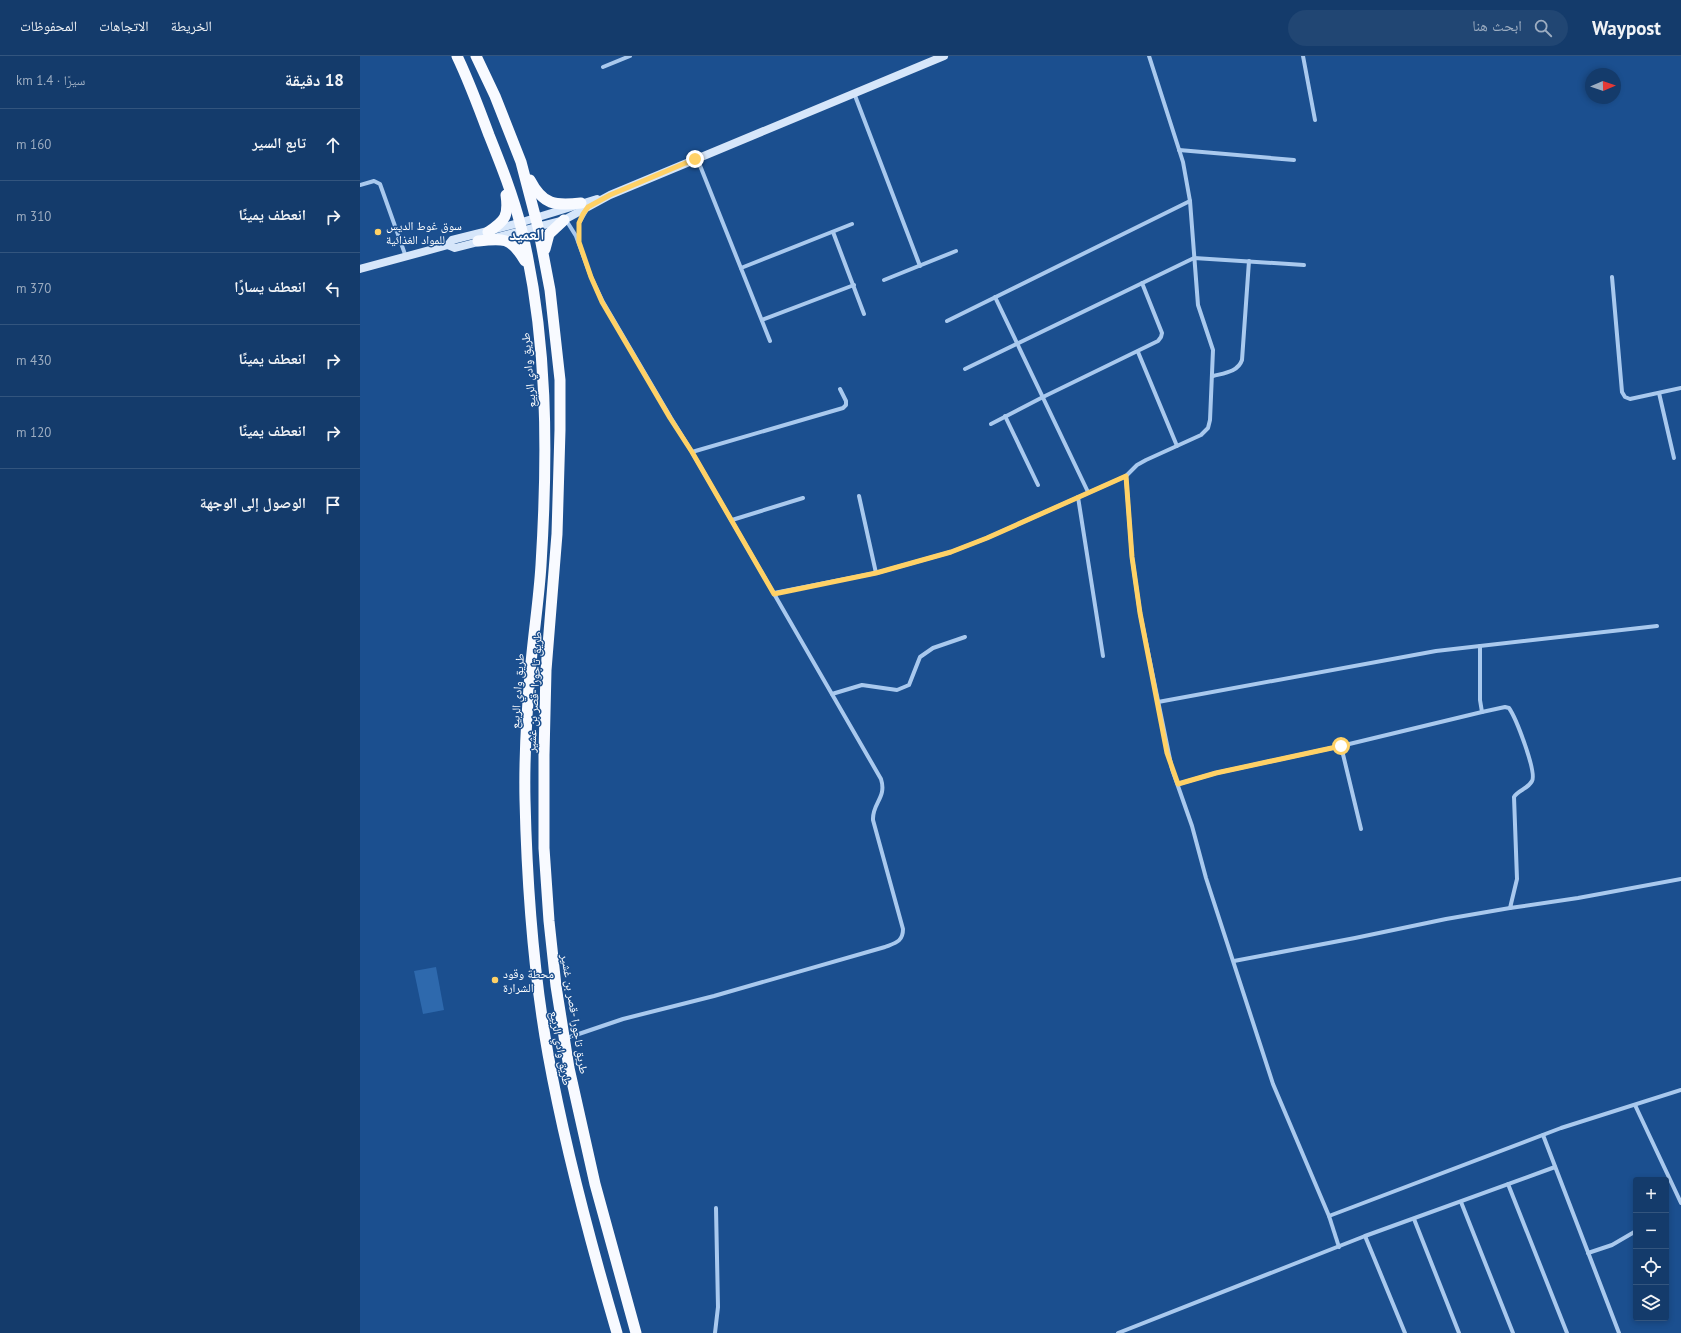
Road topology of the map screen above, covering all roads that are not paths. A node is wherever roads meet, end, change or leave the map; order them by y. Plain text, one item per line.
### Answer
1 (457, 56) edge
2 (476, 56) edge
3 (630, 56) edge
4 (944, 56) edge
5 (1149, 56) edge
6 (1303, 56) edge
7 (603, 68) dead end
8 (854, 93) junction
9 (1315, 120) dead end
10 (1179, 150) junction
11 (697, 158) junction
12 (1294, 160) dead end
13 (521, 162) junction
14 (504, 171) junction
15 (360, 185) edge
16 (1190, 201) junction
17 (585, 205) junction
18 (565, 220) junction
19 (537, 223) junction
20 (852, 224) dead end
21 (520, 227) junction
22 (488, 232) junction
23 (834, 232) junction
24 (478, 241) junction
25 (579, 242) junction
26 (448, 245) junction
27 (956, 251) dead end
28 (406, 257) junction
29 (1194, 258) junction
30 (544, 260) junction
31 (1249, 261) junction
32 (1304, 265) dead end
33 (920, 266) junction
34 (741, 268) junction
35 (360, 269) edge
36 (529, 269) junction
37 (1612, 277) dead end
38 (884, 280) dead end
39 (1142, 283) junction
40 (854, 285) junction
41 (996, 297) junction
42 (864, 314) dead end
43 (762, 320) junction
44 (947, 321) dead end
45 (770, 341) dead end
46 (1018, 343) junction
47 (1138, 352) junction
48 (965, 369) dead end
49 (1213, 376) junction
50 (1681, 388) edge
51 (840, 389) dead end
52 (1659, 393) junction
53 (1043, 397) junction
54 (1005, 416) junction
55 (991, 424) dead end
56 (1177, 446) junction
57 (692, 452) junction
58 (1674, 458) dead end
59 (1126, 476) junction
60 (1038, 485) dead end
61 (1088, 492) junction
62 (859, 496) dead end
63 (1078, 497) junction
64 (803, 498) dead end
65 (732, 520) junction
66 (876, 573) junction
67 (774, 594) junction
68 (1657, 626) dead end
69 (965, 637) dead end
70 (1480, 646) junction
71 (1103, 656) dead end
72 (832, 694) junction
73 (1158, 702) junction
74 (1482, 712) junction
75 (1341, 746) junction
76 (1178, 784) junction
77 (1361, 828) dead end
78 (1681, 879) edge
79 (1510, 908) junction
80 (1234, 961) junction
81 (564, 1039) junction
82 (1681, 1090) edge
83 (1635, 1105) junction
84 (1543, 1136) junction
85 (1555, 1167) junction
86 (1508, 1184) junction
87 (1461, 1202) junction
88 (1681, 1203) edge
89 (716, 1208) dead end
90 (1329, 1216) junction
91 (1414, 1219) junction
92 (1633, 1233) edge
93 (1365, 1236) junction
94 (1339, 1247) junction
95 (1588, 1253) junction
96 (616, 1333) edge
97 (636, 1333) edge
98 (714, 1333) edge
99 (1118, 1333) edge
100 (1405, 1333) edge
101 (1459, 1333) edge
102 (1513, 1333) edge
103 (1567, 1333) edge
104 (1619, 1333) edge

1 - 14 highway, طريق وادي الربيع
2 - 13 highway, طريق تاجورا -قصر بن غشير
3 - 7 street
4 - 8 main road
5 - 10 street
6 - 9 street
8 - 11 main road
8 - 33 street
10 - 12 street
10 - 16 street
11 - 17 main road
11 - 34 street
13 - 17 highway
13 - 19 highway, طريق تاجورا -قصر بن غشير
14 - 21 highway, طريق وادي الربيع
14 - 22 highway
15 - 28 street
16 - 29 street
16 - 41 street
17 - 18 main road
17 - 19 main road
17 - 25 street
18 - 19 main road
18 - 25 street
18 - 30 highway
19 - 21 main road
19 - 30 highway, طريق تاجورا -قصر بن غشير
20 - 23 street
21 - 22 main road
21 - 24 main road
21 - 36 highway, طريق وادي الربيع
22 - 26 main road
23 - 34 street
23 - 40 street
24 - 26 main road
24 - 36 highway
25 - 57 street
26 - 28 main road
27 - 33 street
28 - 35 main road
29 - 31 street
29 - 39 street
29 - 49 street
30 - 81 highway, طريق تاجورا -قصر بن غشير
31 - 32 street
31 - 49 street
33 - 38 street
34 - 43 street
36 - 96 highway, طريق وادي الربيع
37 - 52 street
39 - 46 street
39 - 47 street
40 - 42 street
40 - 43 street
41 - 44 street
41 - 46 street
43 - 45 street
46 - 48 street
46 - 53 street
47 - 53 street
47 - 56 street
49 - 56 street
50 - 52 street
51 - 57 street
52 - 58 street
53 - 54 street
53 - 61 street
54 - 55 street
54 - 60 street
56 - 59 street
57 - 65 street
59 - 61 street
59 - 73 street
61 - 63 street
62 - 66 street
63 - 66 street
63 - 71 street
64 - 65 street
65 - 67 street
66 - 67 street
67 - 72 street
68 - 70 street
69 - 72 street
70 - 73 street
70 - 74 street
72 - 81 street
73 - 76 street
74 - 75 street
74 - 79 street
75 - 76 street
75 - 77 street
76 - 80 street
78 - 79 street
79 - 80 street
80 - 90 street
81 - 97 highway, طريق تاجورا -قصر بن غشير
82 - 83 street
83 - 84 street
83 - 88 street
84 - 85 street
84 - 90 street
85 - 86 street
85 - 95 street
86 - 87 street
86 - 103 street
87 - 91 street
87 - 102 street
89 - 98 street
90 - 94 street
91 - 93 street
91 - 101 street
92 - 95 street
93 - 94 street
93 - 100 street
94 - 99 street
95 - 104 street

